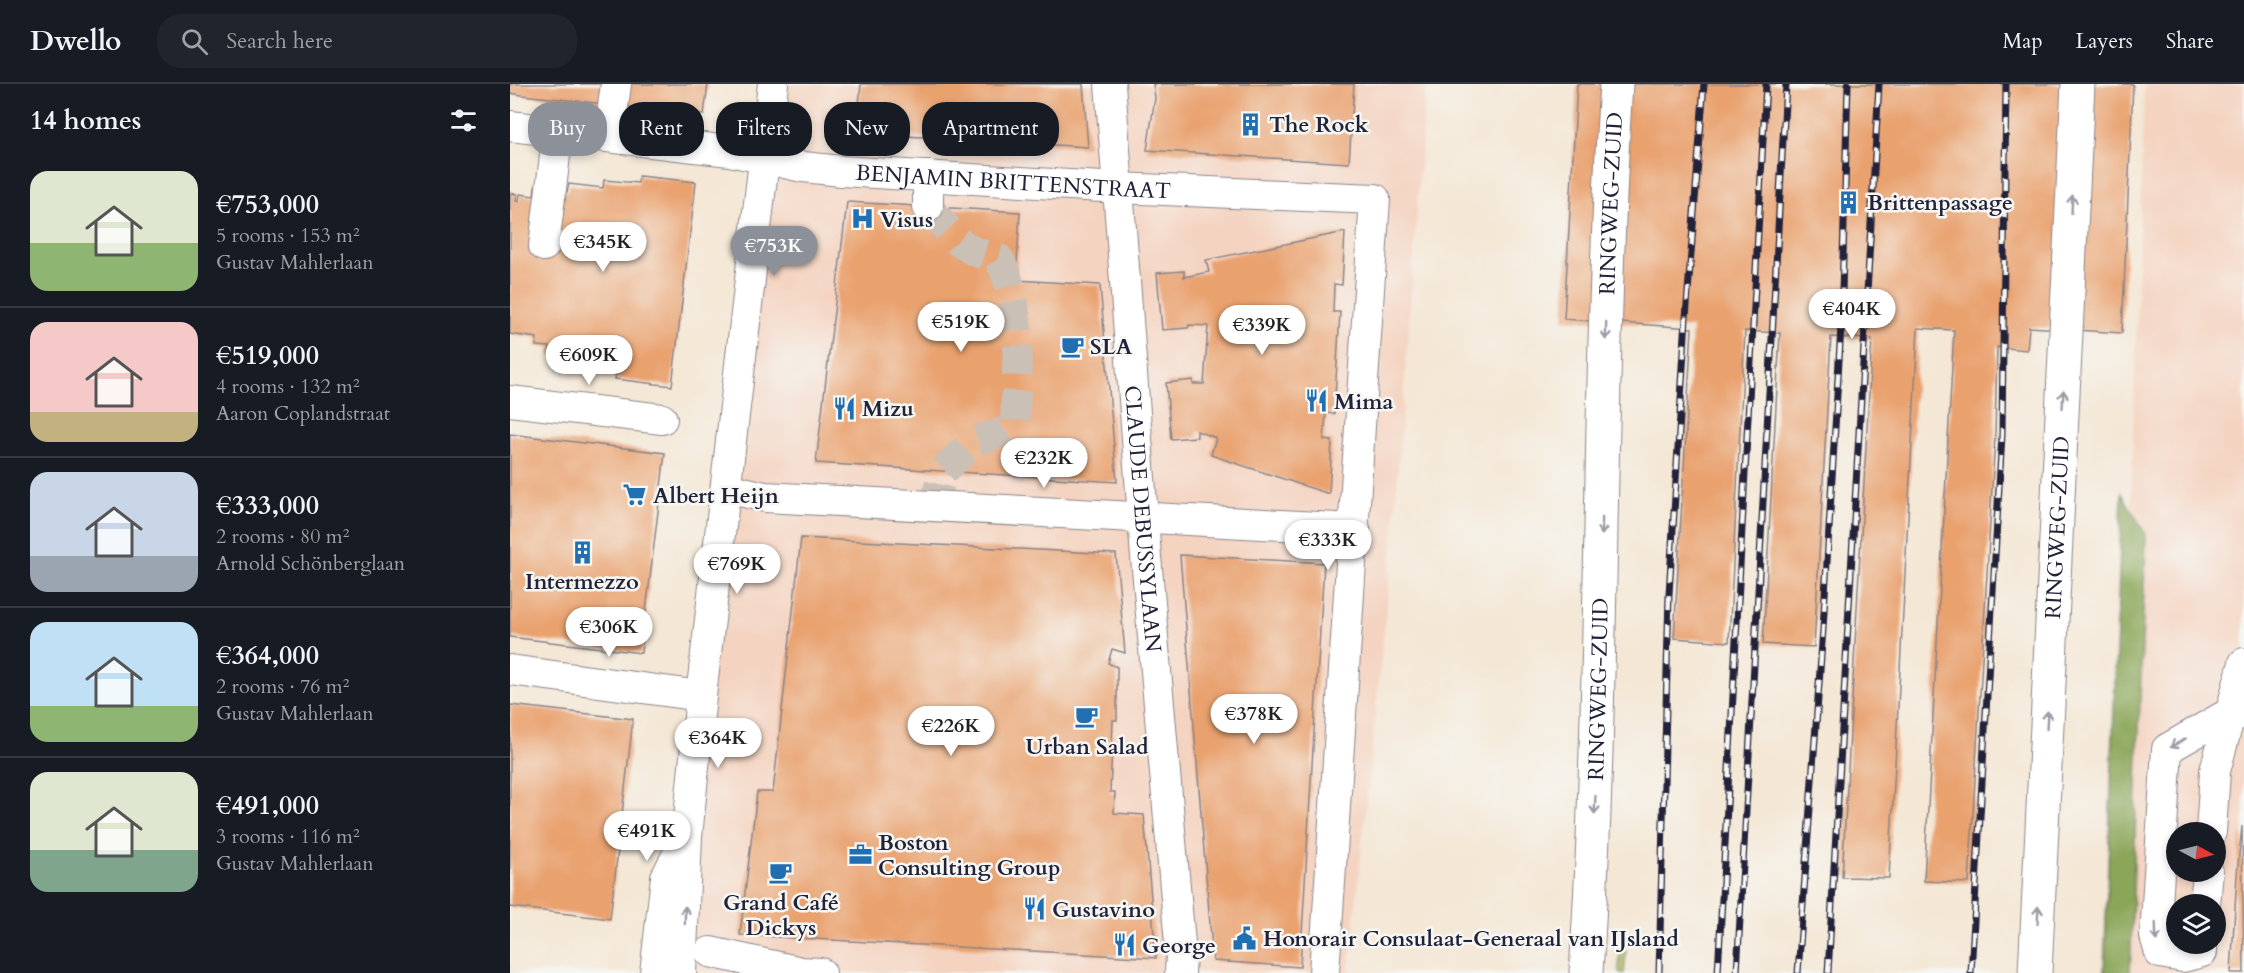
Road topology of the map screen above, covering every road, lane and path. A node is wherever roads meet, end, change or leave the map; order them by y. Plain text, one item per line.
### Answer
1 (616, 84) edge
2 (773, 84) edge
3 (1110, 84) edge
4 (1616, 84) edge
5 (2078, 84) edge
6 (510, 126) edge
7 (528, 128) edge
8 (609, 137) joint
9 (555, 156) edge
10 (764, 157) junction
11 (928, 176) junction
12 (1118, 188) junction
13 (928, 207) tunnel mouth
14 (544, 246) dead end
15 (510, 401) edge
16 (662, 419) dead end
17 (727, 488) junction
18 (1143, 519) junction
19 (1355, 529) junction
20 (2244, 663) edge
21 (510, 670) edge
22 (701, 696) junction
23 (2236, 714) edge
24 (2212, 822) edge
25 (687, 837) junction
26 (710, 952) dead end
27 (2189, 958) edge
28 (1325, 959) edge
29 (1180, 964) edge
30 (655, 973) edge
31 (681, 973) edge
32 (821, 973) edge
33 (1586, 973) edge
34 (2035, 973) edge

1 - 8 street
2 - 10 street
3 - 12 street, CLAUDE DEBUSSYLAAN
4 -> 33 highway, RINGWEG-ZUID
34 -> 5 highway, RINGWEG-ZUID
6 - 7 street, BENJAMIN BRITTENSTRAAT
8 - 10 street, BENJAMIN BRITTENSTRAAT
9 - 14 street
10 - 11 street, BENJAMIN BRITTENSTRAAT
10 - 17 street
11 - 12 street, BENJAMIN BRITTENSTRAAT
11 - 13 street
12 - 18 street, CLAUDE DEBUSSYLAAN
12 - 19 street, BENJAMIN BRITTENSTRAAT
15 - 16 street
17 - 18 street
17 - 22 street
18 - 19 street
18 - 29 street, CLAUDE DEBUSSYLAAN
19 - 28 street
20 - 23 street
21 - 22 street
22 - 25 street
23 - 24 street
23 -> 27 street
25 - 30 street
31 -> 25 street
26 - 32 street

